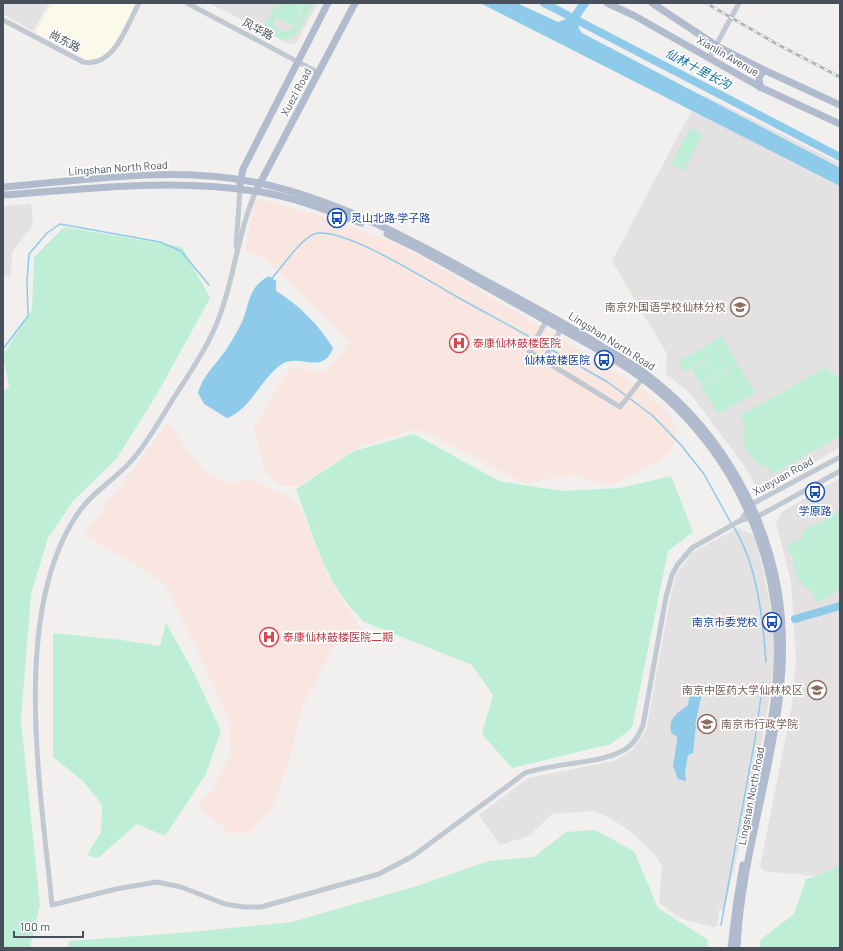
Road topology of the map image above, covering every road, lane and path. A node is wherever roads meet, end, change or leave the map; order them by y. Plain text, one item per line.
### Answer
1 (138, 3) edge
2 (188, 3) edge
3 (328, 3) edge
4 (355, 3) edge
5 (607, 3) edge
6 (652, 3) edge
7 (739, 3) edge
8 (3, 20) edge
9 (717, 46) junction
10 (709, 58) junction
11 (298, 61) junction
12 (764, 70) junction
13 (319, 72) junction
14 (760, 87) junction
15 (840, 105) edge
16 (840, 124) edge
17 (240, 180) junction
18 (260, 184) junction
19 (3, 187) edge
20 (240, 189) junction
21 (256, 191) junction
22 (3, 195) edge
23 (234, 260) junction
24 (548, 318) junction
25 (562, 327) junction
26 (544, 360) junction
27 (642, 379) junction
28 (840, 457) edge
29 (840, 471) edge
30 (750, 507) junction
31 (755, 517) junction
32 (741, 520) junction
33 (731, 948) edge
34 (737, 948) edge

1 - 8 street, 尚东路
2 - 11 street, 风华路
3 - 11 main road, Xuezi Road
4 - 13 main road, Xuezi Road
5 - 10 main road, Xianlin Avenue
6 - 9 main road, Xianlin Avenue
7 - 9 street
9 - 10 street
9 - 12 main road, Xianlin Avenue
10 - 14 main road, Xianlin Avenue
11 - 13 street, 风华路
11 - 17 main road, Xuezi Road
12 - 14 main road
12 - 15 main road, Xianlin Avenue
13 - 18 main road, Xuezi Road
14 - 16 main road, Xianlin Avenue
17 - 18 main road, Lingshan North Road
17 - 19 main road, Lingshan North Road
17 - 20 main road, Xuezi Road
18 - 21 main road, Xuezi Road
18 - 24 main road, Lingshan North Road
20 - 21 main road, Lingshan North Road
20 - 22 main road, Lingshan North Road
20 - 23 street
21 - 23 street
21 - 24 main road, Lingshan North Road
23 - 32 street, Xueyuan Road
24 - 25 main road, Lingshan North Road
24 - 26 street
25 - 26 street
25 - 27 main road, Lingshan North Road
25 - 30 main road, Lingshan North Road
26 - 27 street
27 - 30 main road, Lingshan North Road
28 - 30 street, Xueyuan Road
29 - 31 street, Xueyuan Road
30 - 31 main road, Lingshan North Road
30 - 32 street, Xueyuan Road
31 - 32 street, Xueyuan Road
31 - 33 main road, Lingshan North Road
31 - 34 main road, Lingshan North Road

